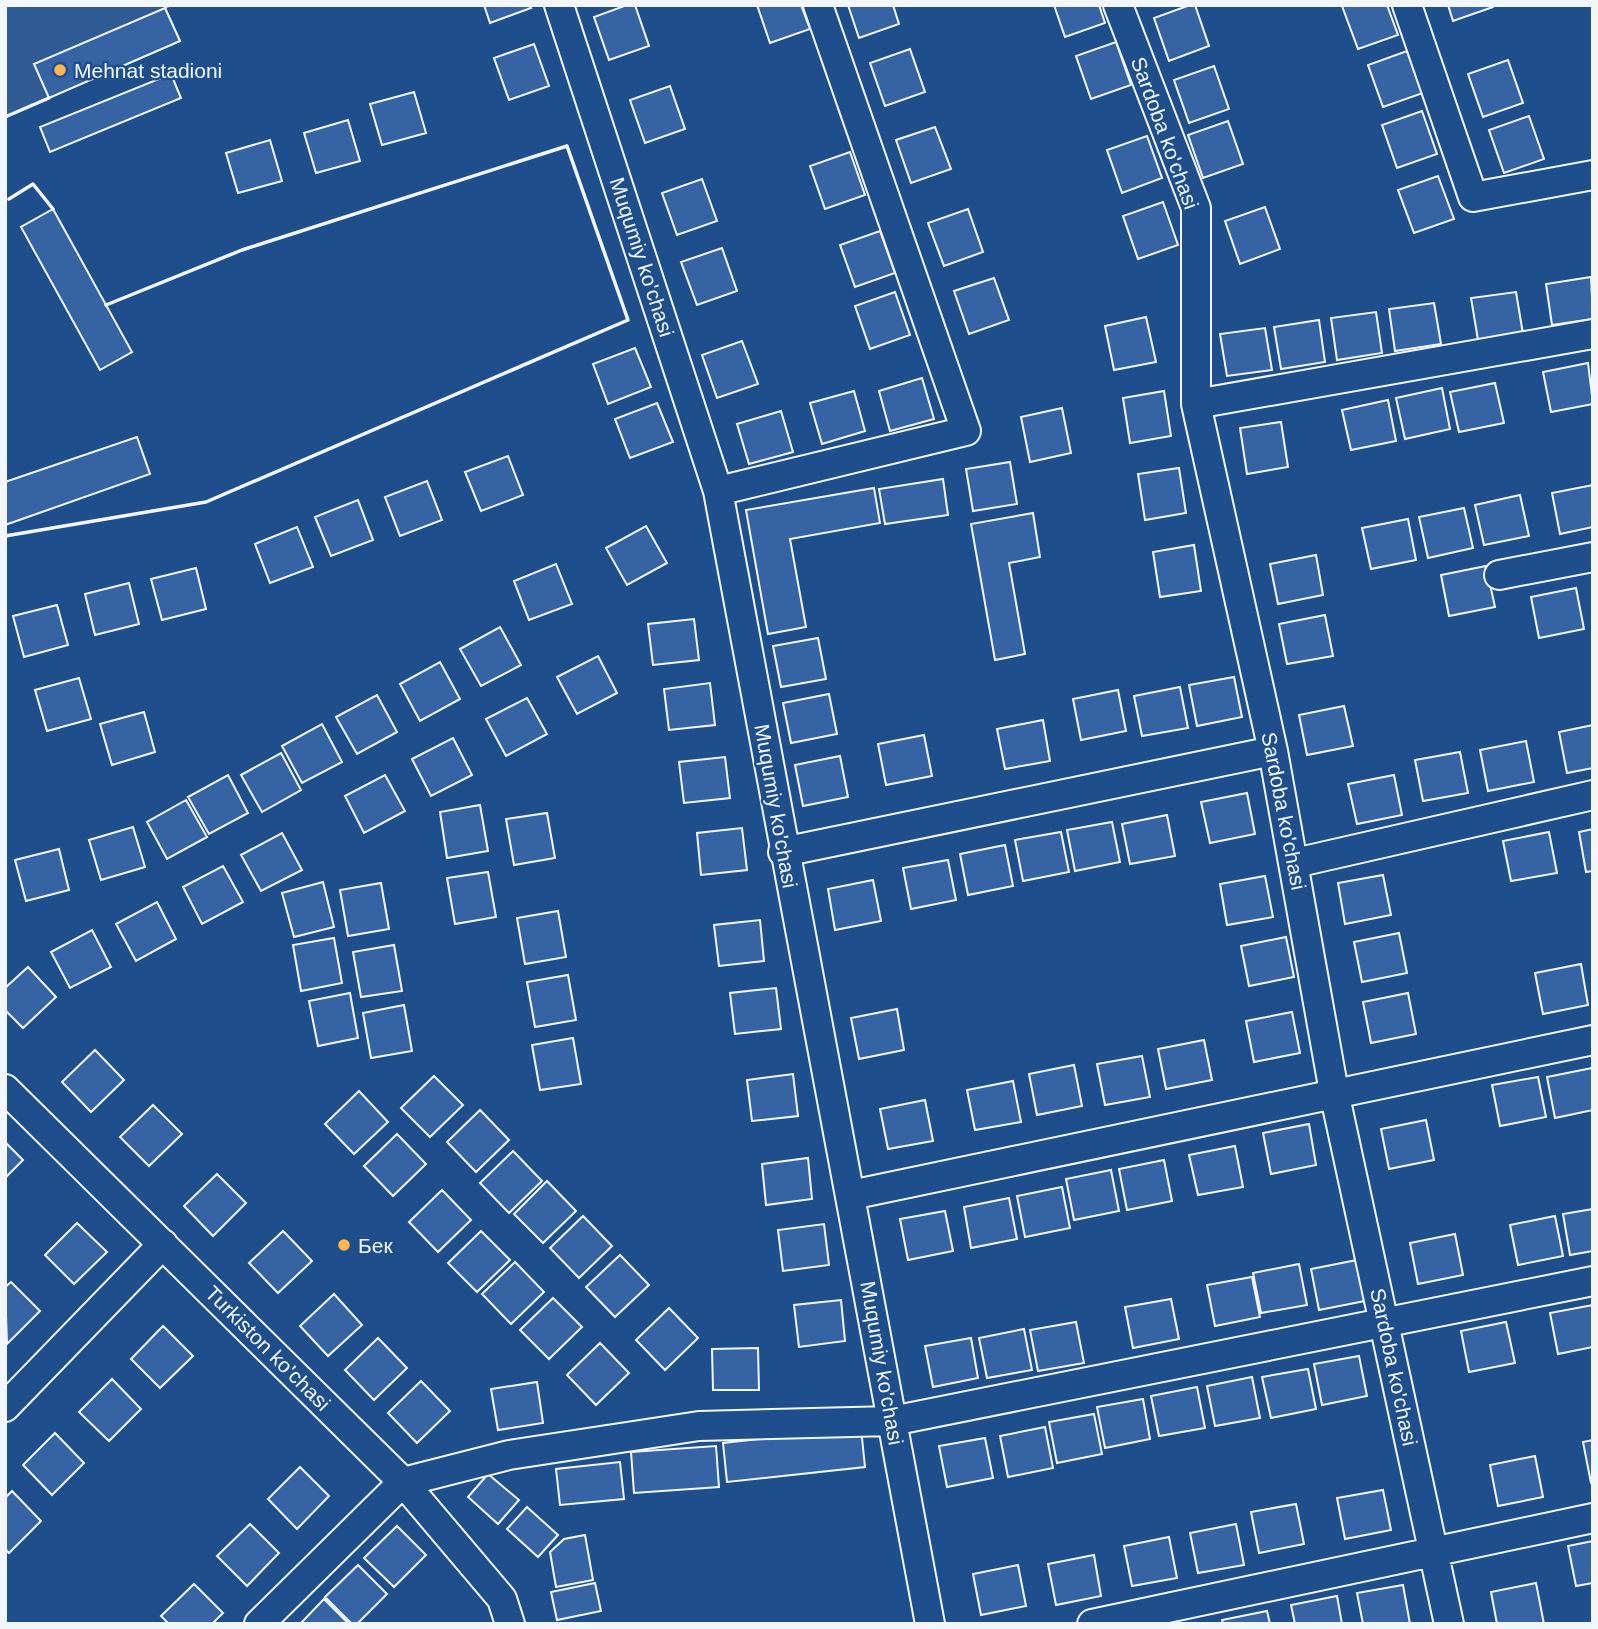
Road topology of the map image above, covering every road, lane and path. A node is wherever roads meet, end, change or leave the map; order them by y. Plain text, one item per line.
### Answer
1 (559, 5) edge
2 (818, 5) edge
3 (1118, 5) edge
4 (1407, 5) edge
5 (1593, 175) edge
6 (1593, 334) edge
7 (1196, 404) junction
8 (718, 491) junction
9 (1593, 557) edge
10 (1499, 575) dead end
11 (1273, 751) junction
12 (1593, 795) edge
13 (783, 852) junction
14 (1295, 863) junction
15 (1593, 1040) edge
16 (5, 1089) edge
17 (1334, 1092) junction
18 (851, 1195) junction
19 (163, 1244) junction
20 (1593, 1281) edge
21 (1385, 1325) junction
22 (5, 1407) edge
23 (892, 1421) junction
24 (403, 1482) junction
25 (1593, 1518) edge
26 (1434, 1550) junction
27 (259, 1624) edge
28 (510, 1624) edge
29 (930, 1624) edge
30 (1093, 1624) edge
31 (1449, 1624) edge

1 - 8 street, Muqumiy ko'chasi
2 - 8 street
3 - 7 street, Sardoba ko'chasi
4 - 5 street
6 - 7 street
7 - 11 street, Sardoba ko'chasi
8 - 13 street, Muqumiy ko'chasi
9 - 10 street
11 - 13 street
11 - 14 street, Sardoba ko'chasi
12 - 14 street
13 - 18 street, Muqumiy ko'chasi
14 - 17 street, Sardoba ko'chasi
15 - 17 street
16 - 19 street, Turkiston ko'chasi
17 - 18 street
17 - 21 street, Sardoba ko'chasi
18 - 23 street, Muqumiy ko'chasi
19 - 22 street
19 - 24 street, Turkiston ko'chasi
20 - 21 street
21 - 23 street
21 - 26 street, Sardoba ko'chasi
23 - 24 street
23 - 29 street, Muqumiy ko'chasi
24 - 27 street
24 - 28 street, Turkiston ko'chasi
25 - 26 street
26 - 30 street
26 - 31 street, Sardoba ko'chasi

